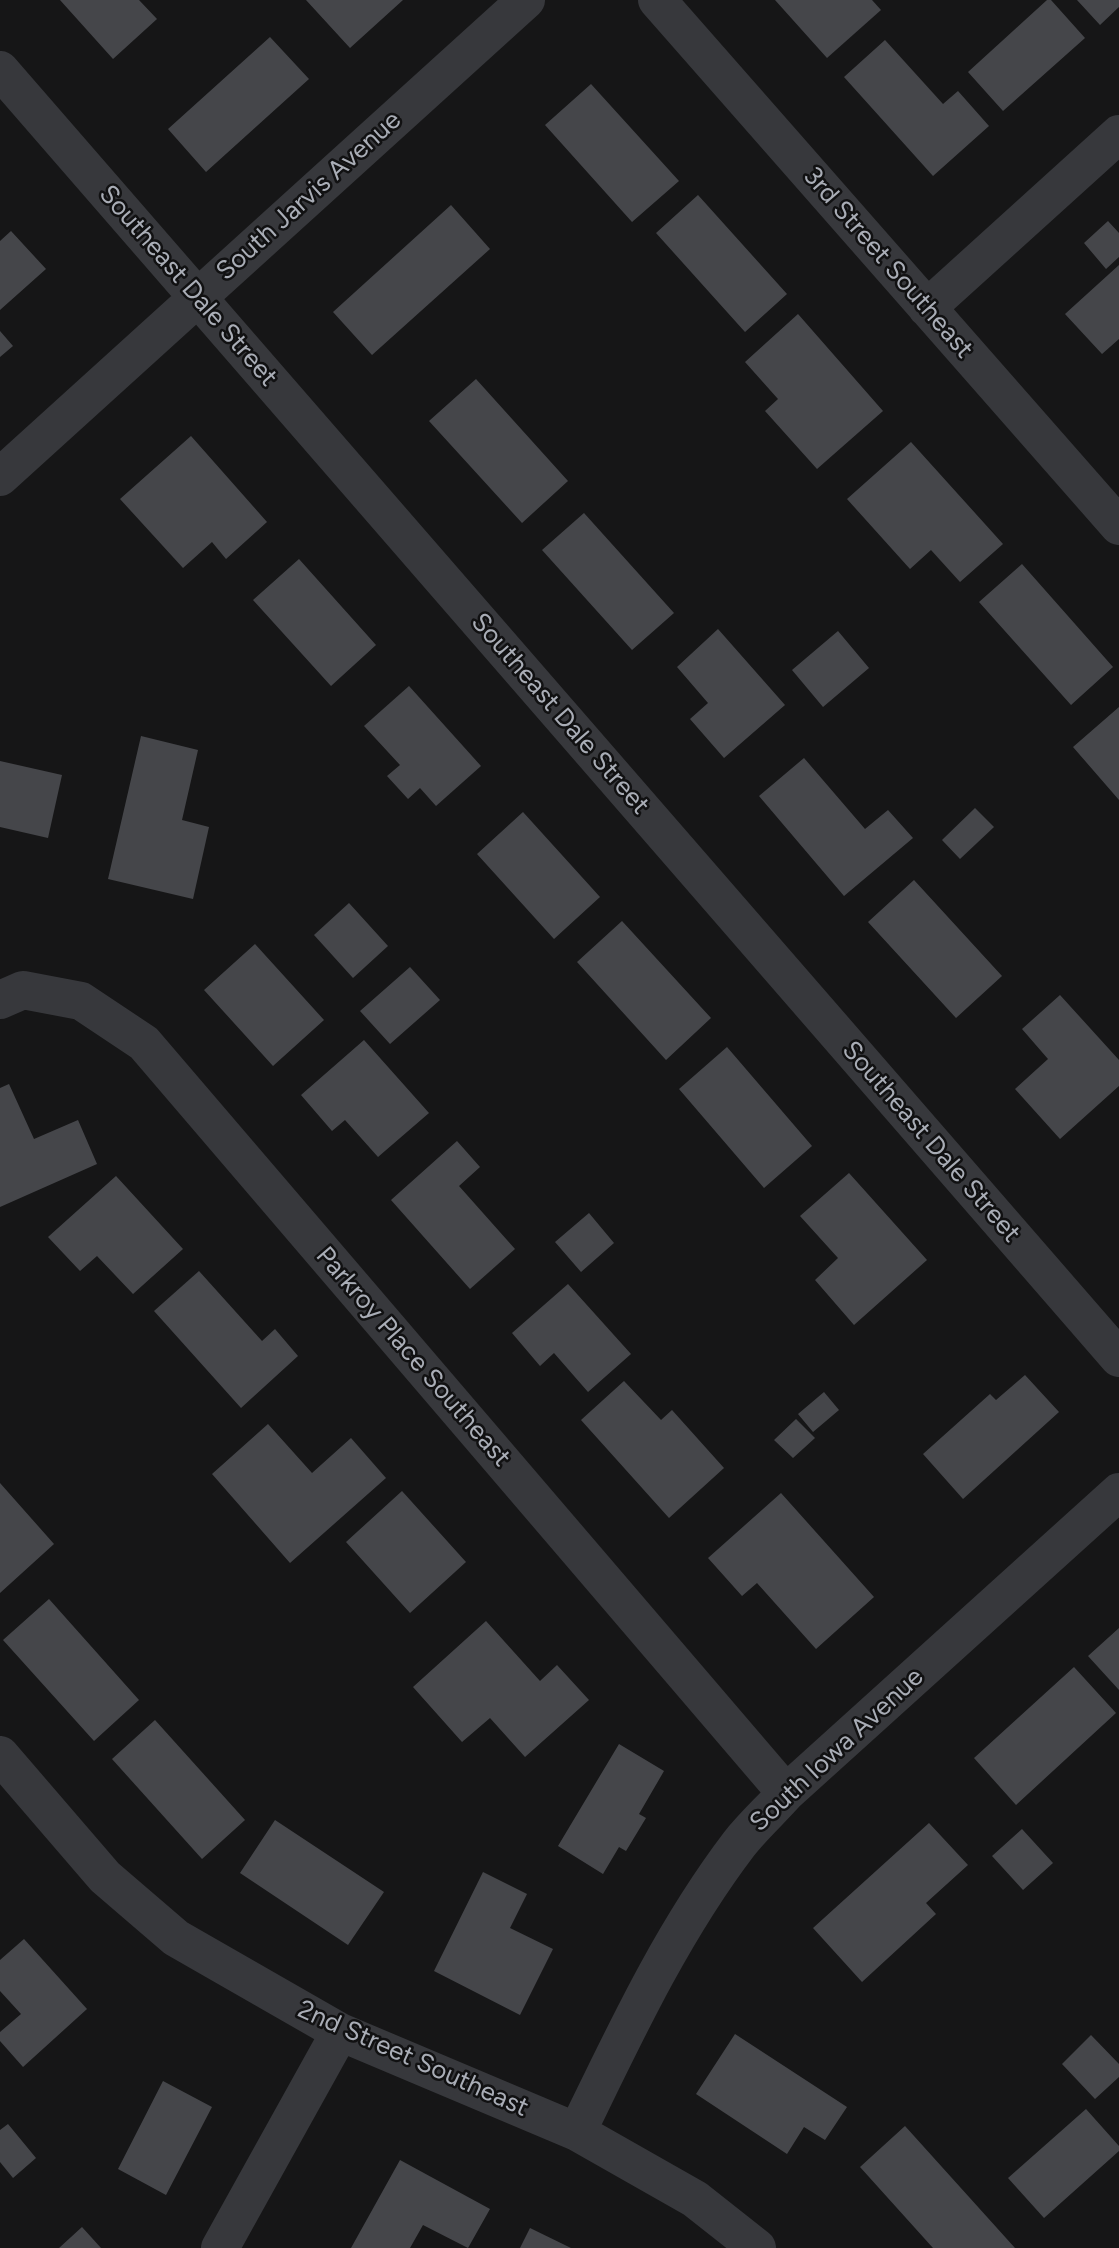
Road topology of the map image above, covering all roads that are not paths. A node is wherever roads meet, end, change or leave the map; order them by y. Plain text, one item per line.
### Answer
1 (526, 0) edge
2 (657, 0) edge
3 (0, 70) edge
4 (1119, 134) edge
5 (198, 296) junction
6 (927, 308) junction
7 (0, 477) edge
8 (1119, 526) edge
9 (0, 1000) edge
10 (1119, 1358) edge
11 (1119, 1492) edge
12 (0, 1755) edge
13 (786, 1793) junction
14 (340, 2032) junction
15 (577, 2132) junction
16 (220, 2248) edge
17 (757, 2248) edge

1 - 5 street, South Jarvis Avenue
2 - 6 street, 3rd Street Southeast
3 - 5 street, Southeast Dale Street
4 - 6 street
5 - 7 street, South Jarvis Avenue
5 - 10 street, Southeast Dale Street
6 - 8 street, 3rd Street Southeast
9 - 13 street, Parkroy Place Southeast
11 - 13 street, South Iowa Avenue
12 - 14 street, 2nd Street Southeast
13 - 15 street, South Iowa Avenue
14 - 15 street, 2nd Street Southeast
14 - 16 street
15 - 17 street, 2nd Street Southeast

